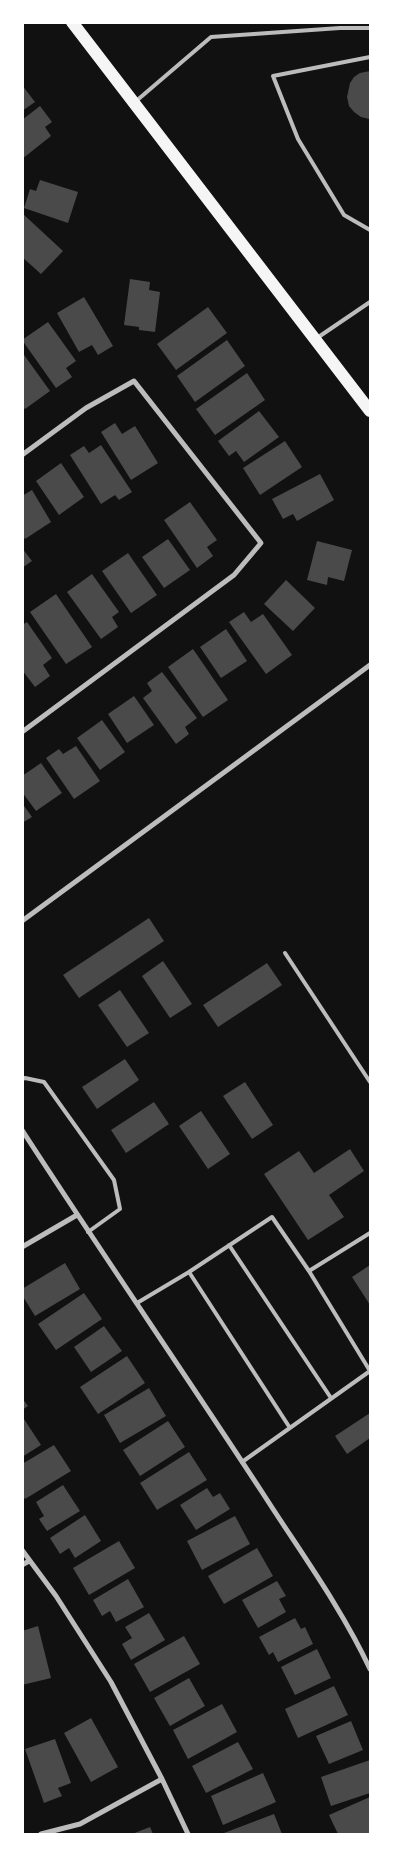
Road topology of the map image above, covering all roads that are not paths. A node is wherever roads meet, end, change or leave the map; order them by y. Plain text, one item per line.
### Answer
1 (72, 22) edge
2 (370, 28) edge
3 (370, 57) edge
4 (133, 103) junction
5 (370, 230) edge
6 (370, 302) edge
7 (315, 340) junction
8 (370, 411) edge
9 (22, 455) edge
10 (370, 665) edge
11 (22, 732) edge
12 (22, 921) edge
13 (285, 953) dead end
14 (22, 1079) edge
15 (370, 1082) edge
16 (22, 1130) edge
17 (77, 1215) junction
18 (88, 1232) junction
19 (370, 1233) edge
20 (230, 1245) junction
21 (22, 1247) edge
22 (309, 1271) junction
23 (189, 1272) junction
24 (137, 1303) junction
25 (370, 1371) edge
26 (331, 1398) junction
27 (290, 1428) junction
28 (242, 1462) junction
29 (22, 1550) edge
30 (29, 1561) junction
31 (22, 1565) edge
32 (370, 1669) edge
33 (162, 1778) junction
34 (41, 1834) edge
35 (188, 1834) edge

1 - 4 main road
2 - 4 lane
3 - 5 lane
4 - 7 main road
6 - 7 lane
7 - 8 main road
9 - 11 street
10 - 12 street
13 - 15 lane
14 - 18 lane
16 - 17 street
17 - 18 street
17 - 21 street
18 - 24 street
19 - 22 lane
20 - 22 lane
20 - 23 lane
20 - 26 lane
22 - 25 lane
23 - 24 lane
23 - 27 lane
24 - 28 street
25 - 26 lane
26 - 27 lane
27 - 28 lane
28 - 32 street
29 - 30 street
30 - 31 street
30 - 33 street
33 - 34 street
33 - 35 street

